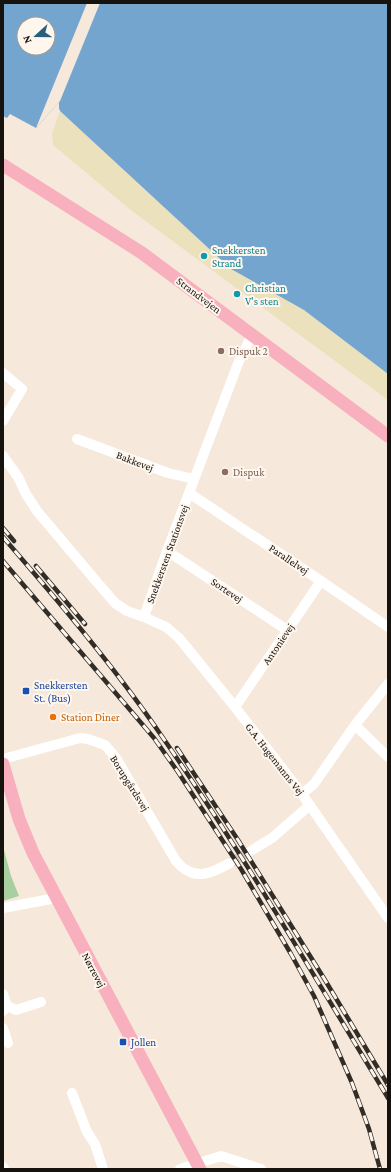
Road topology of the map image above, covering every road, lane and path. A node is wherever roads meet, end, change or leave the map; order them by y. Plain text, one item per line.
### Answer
1 (3, 165) edge
2 (252, 335) junction
3 (3, 373) edge
4 (3, 421) edge
5 (388, 436) edge
6 (78, 439) dead end
7 (3, 456) edge
8 (194, 479) junction
9 (189, 493) junction
10 (167, 551) junction
11 (321, 581) junction
12 (144, 617) junction
13 (388, 628) edge
14 (287, 630) junction
15 (388, 684) edge
16 (235, 707) junction
17 (355, 725) junction
18 (388, 757) edge
19 (3, 759) edge
20 (3, 764) edge
21 (302, 794) junction
22 (310, 805) junction
23 (249, 852) tunnel mouth
24 (230, 863) tunnel mouth
25 (56, 898) junction
26 (3, 908) edge
27 (388, 918) edge
28 (3, 994) edge
29 (41, 1002) dead end
30 (5, 1008) edge
31 (3, 1028) edge
32 (8, 1043) dead end
33 (72, 1093) dead end
34 (198, 1166) edge
35 (104, 1169) edge
36 (180, 1169) edge
37 (261, 1169) edge

1 - 2 main road, Strandvejen
2 - 5 main road, Strandvejen
2 - 8 street, Snekkersten Stationsvej
3 - 4 street
6 - 8 street, Bakkevej
7 - 12 street, Snekkersten Stationsvej
8 - 9 street, Snekkersten Stationsvej
9 - 10 street, Snekkersten Stationsvej
9 - 11 street, Parallelvej
10 - 12 street, Snekkersten Stationsvej
10 - 14 street, Sortevej
11 - 13 street, Parallelvej
11 - 14 street, Antonievej
12 - 16 street, G.A. Hagemanns Vej
14 - 16 street, Antonievej
15 - 17 street
16 - 21 street, G.A. Hagemanns Vej
17 - 18 street
17 - 21 street
19 - 24 street, Borupgårdsvej
20 - 25 main road, Nørrevej
21 - 22 street, G.A. Hagemanns Vej
22 - 23 street
22 - 27 street, G.A. Hagemanns Vej
25 - 26 street
25 - 34 main road, Nørrevej
28 - 30 street
29 - 30 street
31 - 32 street
33 - 35 street
34 - 36 street
34 - 37 street

